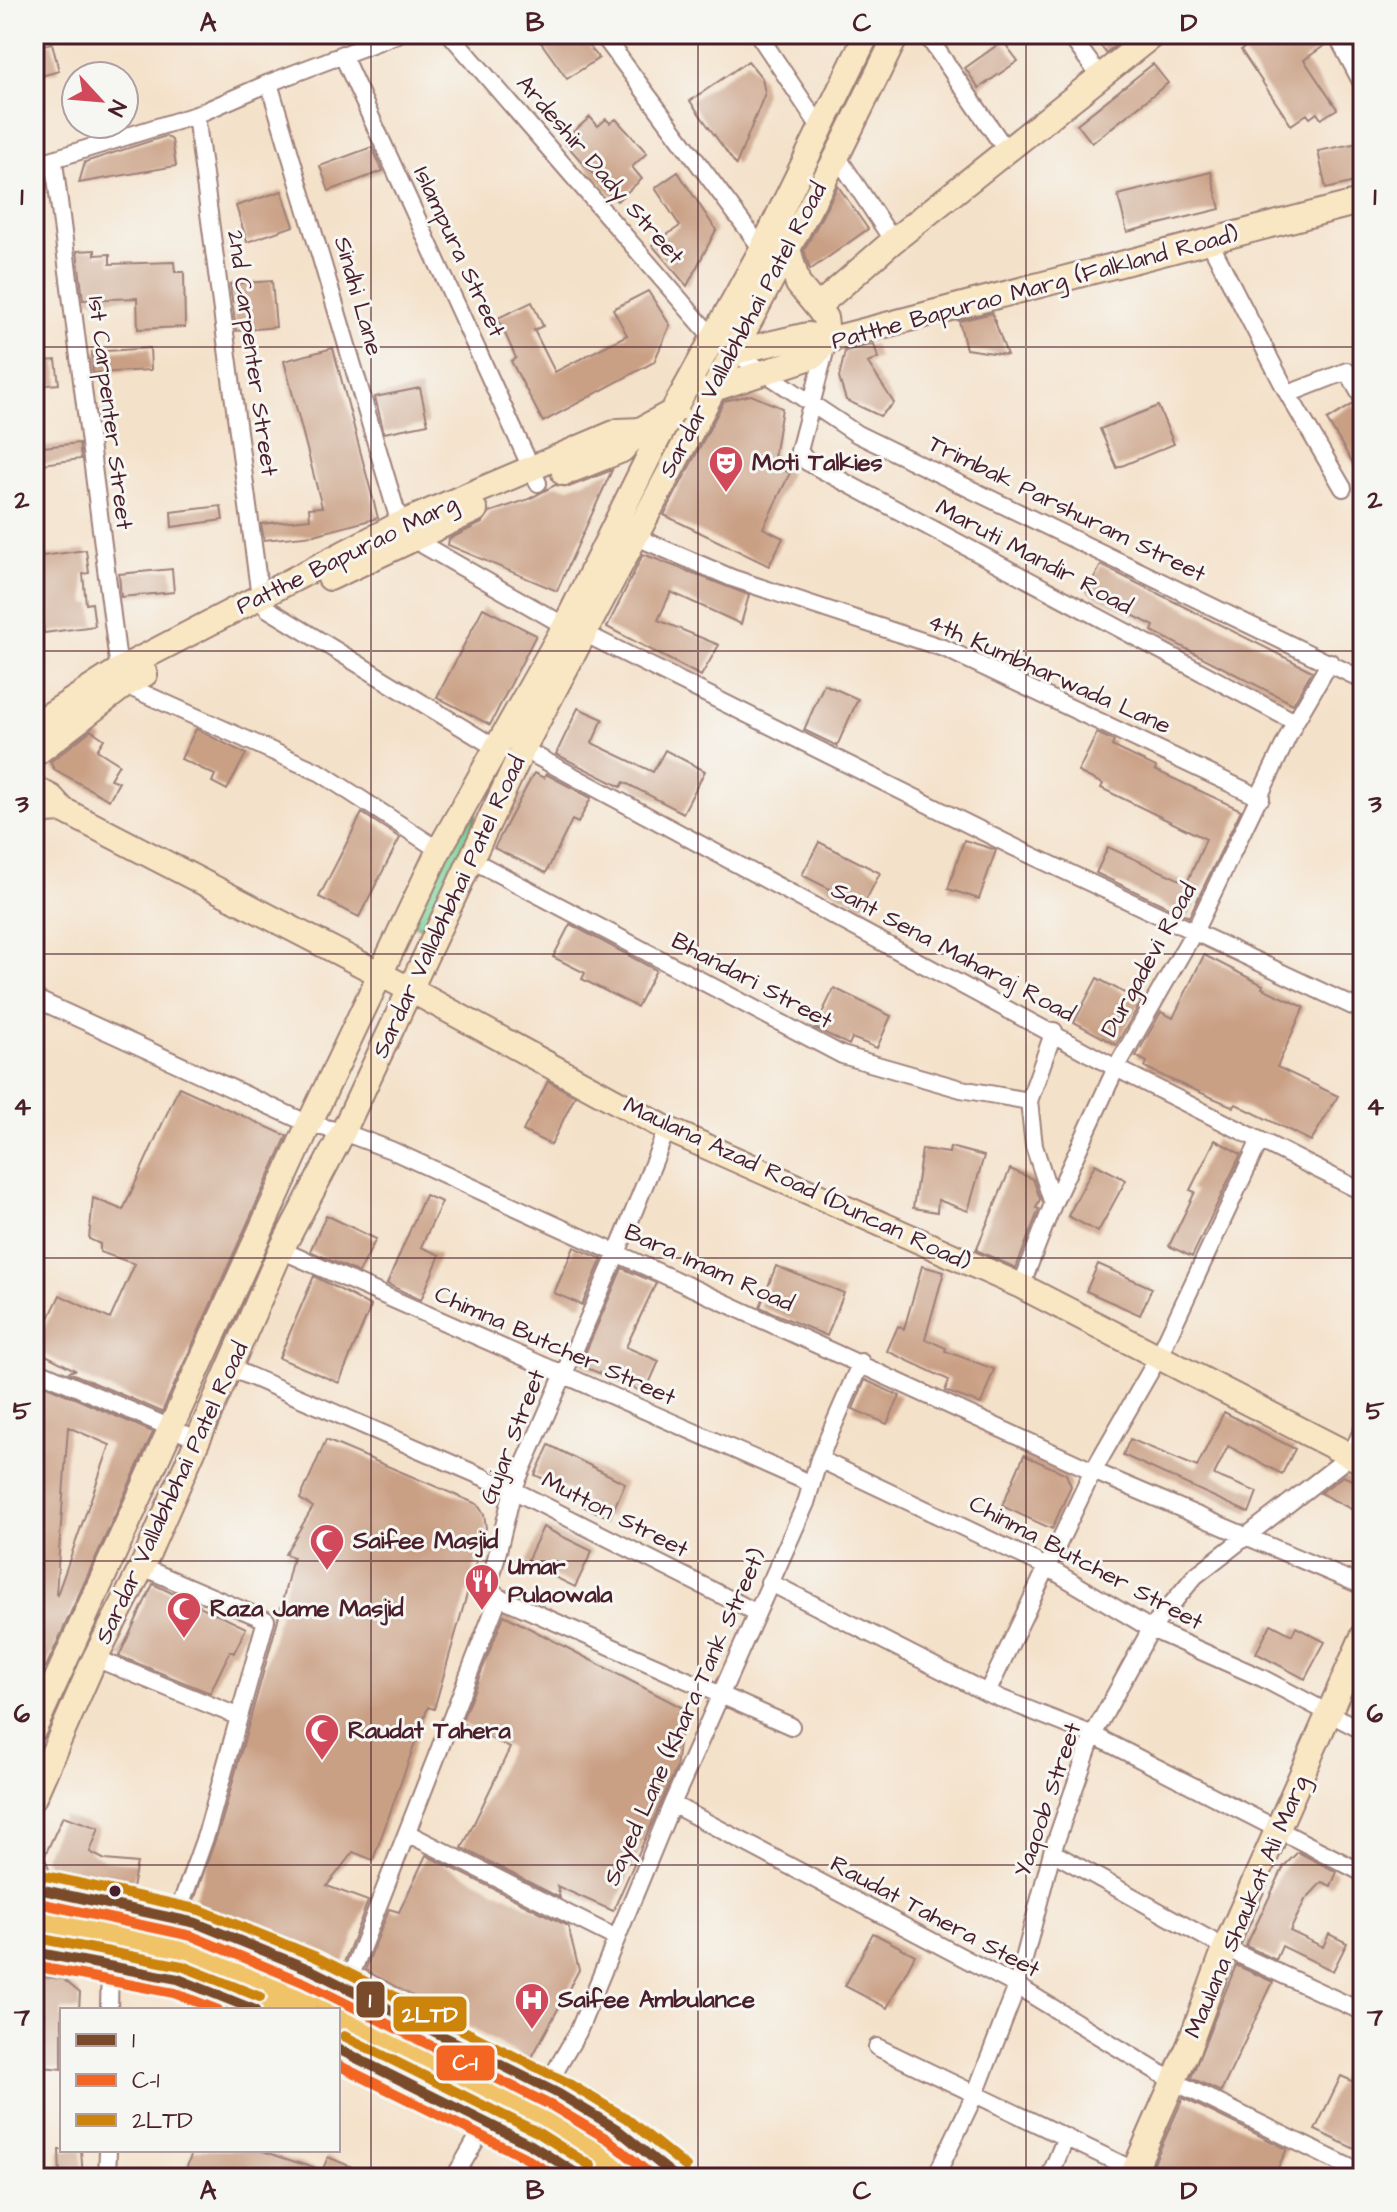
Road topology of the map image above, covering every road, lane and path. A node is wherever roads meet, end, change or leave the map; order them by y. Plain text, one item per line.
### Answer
1 (398, 34) edge
2 (450, 34) edge
3 (602, 34) edge
4 (758, 34) edge
5 (867, 34) edge
6 (897, 34) edge
7 (926, 34) edge
8 (1069, 34) edge
9 (1154, 34) edge
10 (1336, 34) edge
11 (342, 54) junction
12 (1099, 75) junction
13 (269, 83) junction
14 (1363, 85) edge
15 (196, 115) junction
16 (822, 130) junction
17 (1006, 150) junction
18 (837, 156) junction
19 (54, 162) junction
20 (34, 165) edge
21 (1363, 201) edge
22 (1208, 239) junction
23 (893, 241) junction
24 (774, 247) junction
25 (817, 307) junction
26 (713, 338) junction
27 (828, 340) junction
28 (734, 352) junction
29 (765, 371) junction
30 (713, 387) junction
31 (1288, 394) junction
32 (1363, 399) edge
33 (812, 404) junction
34 (675, 410) junction
35 (535, 476) junction
36 (1343, 488) dead end
37 (405, 531) junction
38 (634, 536) junction
39 (264, 603) junction
40 (575, 630) junction
41 (1330, 662) junction
42 (122, 677) junction
43 (1363, 680) edge
44 (1295, 722) junction
45 (34, 725) edge
46 (496, 748) junction
47 (523, 749) junction
48 (34, 755) edge
49 (34, 788) edge
50 (1261, 798) junction
51 (34, 806) edge
52 (63, 810) junction
53 (439, 850) junction
54 (470, 859) junction
55 (1195, 930) junction
56 (383, 975) junction
57 (411, 990) junction
58 (34, 998) edge
59 (1363, 1011) edge
60 (1054, 1031) junction
61 (1116, 1068) junction
62 (1029, 1101) junction
63 (309, 1124) junction
64 (667, 1129) junction
65 (343, 1132) junction
66 (1260, 1140) junction
67 (1363, 1192) edge
68 (1053, 1204) junction
69 (281, 1250) junction
70 (617, 1253) junction
71 (1021, 1286) junction
72 (1159, 1356) junction
73 (861, 1362) junction
74 (231, 1368) junction
75 (34, 1369) edge
76 (562, 1376) junction
77 (171, 1428) junction
78 (1363, 1429) edge
79 (199, 1440) junction
80 (819, 1459) junction
81 (1356, 1459) edge
82 (1093, 1471) junction
83 (812, 1484) junction
84 (513, 1490) junction
85 (1248, 1535) junction
86 (142, 1567) junction
87 (1047, 1567) junction
88 (769, 1582) junction
89 (1363, 1586) edge
90 (499, 1597) junction
91 (755, 1612) junction
92 (1151, 1629) junction
93 (1363, 1636) edge
94 (95, 1658) junction
95 (987, 1693) junction
96 (719, 1696) junction
97 (1329, 1714) junction
98 (237, 1716) junction
99 (791, 1726) dead end
100 (34, 1729) edge
101 (1363, 1731) edge
102 (1093, 1735) junction
103 (34, 1797) edge
104 (672, 1804) junction
105 (1279, 1831) junction
106 (407, 1833) junction
107 (1052, 1852) junction
108 (1363, 1873) edge
109 (34, 1888) edge
110 (34, 1910) edge
111 (176, 1918) junction
112 (34, 1932) edge
113 (616, 1938) junction
114 (1225, 1948) junction
115 (34, 1952) edge
116 (110, 1964) junction
117 (1017, 1986) junction
118 (346, 1988) junction
119 (109, 2008) edge
120 (250, 2008) edge
121 (297, 2008) edge
122 (1363, 2012) edge
123 (340, 2029) edge
124 (877, 2047) dead end
125 (340, 2050) edge
126 (1171, 2080) junction
127 (546, 2087) junction
128 (976, 2092) junction
129 (486, 2123) junction
130 (1066, 2137) junction
131 (108, 2152) edge
132 (1363, 2174) edge
133 (1138, 2175) edge
134 (107, 2178) edge
135 (454, 2178) edge
136 (584, 2178) edge
137 (614, 2178) edge
138 (648, 2178) edge
139 (677, 2178) edge
140 (935, 2178) edge
141 (1049, 2178) edge

1 - 11 street
2 - 26 street, Ardeshir Dady Street
3 - 24 street
4 - 16 street
5 - 16 main road, Sardar Vallabhbhai Patel Road
6 - 18 main road, Sardar Vallabhbhai Patel Road
7 - 17 street
8 - 12 street
9 - 12 main road
10 - 14 street
11 - 13 street
11 - 35 street, Islampura Street
12 - 17 main road
13 - 15 street
13 - 37 street, Sindhi Lane
15 - 19 street
15 - 39 street, 2nd Carpenter Street
16 - 24 main road, Sardar Vallabhbhai Patel Road
17 - 23 main road
18 - 23 street
18 - 24 main road, Sardar Vallabhbhai Patel Road
19 - 20 street
19 - 42 street, 1st Carpenter Street
21 - 22 main road, Patthe Bapurao Marg (Falkland Road)
22 - 27 main road, Patthe Bapurao Marg (Falkland Road)
22 - 31 street
23 - 25 main road
24 - 25 main road
24 - 26 main road, Sardar Vallabhbhai Patel Road
24 - 28 main road, Sardar Vallabhbhai Patel Road
25 - 27 main road
26 - 28 street, Ardeshir Dady Street
26 - 34 main road, Sardar Vallabhbhai Patel Road
27 - 28 main road
27 - 29 main road, Patthe Bapurao Marg (Falkland Road)
27 - 33 street
28 - 29 street, Ardeshir Dady Street
28 - 30 main road, Sardar Vallabhbhai Patel Road
29 - 30 main road, Patthe Bapurao Marg (Falkland Road)
29 - 33 street, Trimbak Parshuram Street
30 - 34 main road, Patthe Bapurao Marg
30 - 38 main road, Sardar Vallabhbhai Patel Road
31 - 32 street
31 - 36 street
33 - 41 street, Trimbak Parshuram Street
33 - 44 street, Maruti Mandir Road
34 - 35 main road, Patthe Bapurao Marg
34 - 40 main road, Sardar Vallabhbhai Patel Road
35 - 37 main road, Patthe Bapurao Marg
37 - 39 main road, Patthe Bapurao Marg
37 - 40 street
38 - 40 main road, Sardar Vallabhbhai Patel Road
38 - 50 street, 4th Kumbharwada Lane
39 - 42 main road, Patthe Bapurao Marg
39 - 46 street
40 - 46 main road, Sardar Vallabhbhai Patel Road
40 - 47 main road, Sardar Vallabhbhai Patel Road
40 - 55 street
41 - 43 street, Trimbak Parshuram Street
41 - 44 street, Durgadevi Road
42 - 45 main road, Patthe Bapurao Marg
42 - 48 main road
42 - 53 street
44 - 50 street, Durgadevi Road
46 - 53 main road, Sardar Vallabhbhai Patel Road
47 - 54 main road, Sardar Vallabhbhai Patel Road
47 - 60 street, Sant Sena Maharaj Road
49 - 52 main road
50 - 55 street, Durgadevi Road
51 - 52 main road
52 - 56 main road, Maulana Azad Road (Duncan Road)
53 - 56 main road, Sardar Vallabhbhai Patel Road
54 - 57 main road, Sardar Vallabhbhai Patel Road
54 - 62 street, Bhandari Street
55 - 59 street
55 - 61 street, Durgadevi Road
56 - 57 main road, Maulana Azad Road (Duncan Road)
56 - 63 main road, Sardar Vallabhbhai Patel Road
57 - 64 main road, Maulana Azad Road (Duncan Road)
57 - 65 main road, Sardar Vallabhbhai Patel Road
58 - 63 street, Bara Imam Road
60 - 61 street, Sant Sena Maharaj Road
60 - 62 street
61 - 66 street, Sant Sena Maharaj Road
61 - 68 street, Durgadevi Road
62 - 68 street
63 - 65 street, Bara Imam Road
63 - 77 main road, Sardar Vallabhbhai Patel Road
64 - 70 street, Gujar Street
64 - 71 main road, Maulana Azad Road (Duncan Road)
65 - 69 main road, Sardar Vallabhbhai Patel Road
65 - 70 street, Bara Imam Road
66 - 67 street, Sant Sena Maharaj Road
66 - 72 street
68 - 71 street, Durgadevi Road
69 - 74 main road, Sardar Vallabhbhai Patel Road
69 - 76 street, Chimna Butcher Street
70 - 73 street, Bara Imam Road
70 - 76 street, Gujar Street
71 - 72 main road, Maulana Azad Road (Duncan Road)
72 - 81 main road, Maulana Azad Road (Duncan Road)
72 - 82 street
73 - 80 street, Sayed Lane (Khara Tank Street)
73 - 82 street, Bara Imam Road
74 - 79 main road, Sardar Vallabhbhai Patel Road
74 - 84 street, Mutton Street
75 - 77 street
76 - 83 street, Chimna Butcher Street
76 - 84 street, Gujar Street
77 - 79 street
77 - 100 main road, Sardar Vallabhbhai Patel Road
78 - 81 street, Yaqoob Street
79 - 86 main road, Sardar Vallabhbhai Patel Road
80 - 83 street, Sayed Lane (Khara Tank Street)
80 - 87 street, Chinma Butcher Street
81 - 85 street, Yaqoob Street
82 - 85 street, Bara Imam Road
82 - 87 street
83 - 88 street, Sayed Lane (Khara Tank Street)
84 - 90 street, Gujar Street
84 - 91 street, Mutton Street
85 - 89 street, Bara Imam Road
85 - 92 street, Yaqoob Street
86 - 94 main road, Sardar Vallabhbhai Patel Road
86 - 98 street
87 - 92 street, Chinma Butcher Street
87 - 95 street
88 - 91 street, Sayed Lane (Khara Tank Street)
88 - 95 street
90 - 96 street
90 - 106 street, Gujar Street
91 - 96 street, Sayed Lane (Khara Tank Street)
92 - 97 street, Chinma Butcher Street
92 - 102 street, Yaqoob Street
93 - 97 main road, Maulana Shaukat Ali Marg
94 - 98 street
94 - 103 main road, Sardar Vallabhbhai Patel Road
95 - 102 street
96 - 99 street
96 - 104 street, Sayed Lane (Khara Tank Street)
97 - 101 street, Chinma Butcher Street
97 - 105 main road, Maulana Shaukat Ali Marg
98 - 111 street
102 - 105 street
102 - 107 street, Yaqoob Street
104 - 113 street, Sayed Lane (Khara Tank Street)
104 - 117 street, Raudat Tahera Steet
105 - 108 street
105 - 114 main road, Maulana Shaukat Ali Marg
106 - 113 street
106 - 118 street, Gujar Street
107 - 114 street
107 - 117 street, Yaqoob Street
109 - 111 main road
110 - 138 main road
111 - 118 main road
112 - 121 main road
113 - 127 street, Sayed Lane (Khara Tank Street)
114 - 122 street
114 - 126 main road, Maulana Shaukat Ali Marg
115 - 116 main road
116 - 119 street
116 - 120 main road
117 - 126 street, Raudat Tahera Steet
117 - 128 street, Yaqoob Street
118 - 127 main road
123 - 137 main road
124 - 128 street
125 - 129 main road
126 - 132 street, Raudat Tahera Steet
126 - 133 main road, Maulana Shaukat Ali Marg
127 - 139 main road
128 - 130 street
128 - 140 street, Yaqoob Street
129 - 135 street
129 - 136 main road
130 - 133 street
130 - 141 street
131 - 134 street

